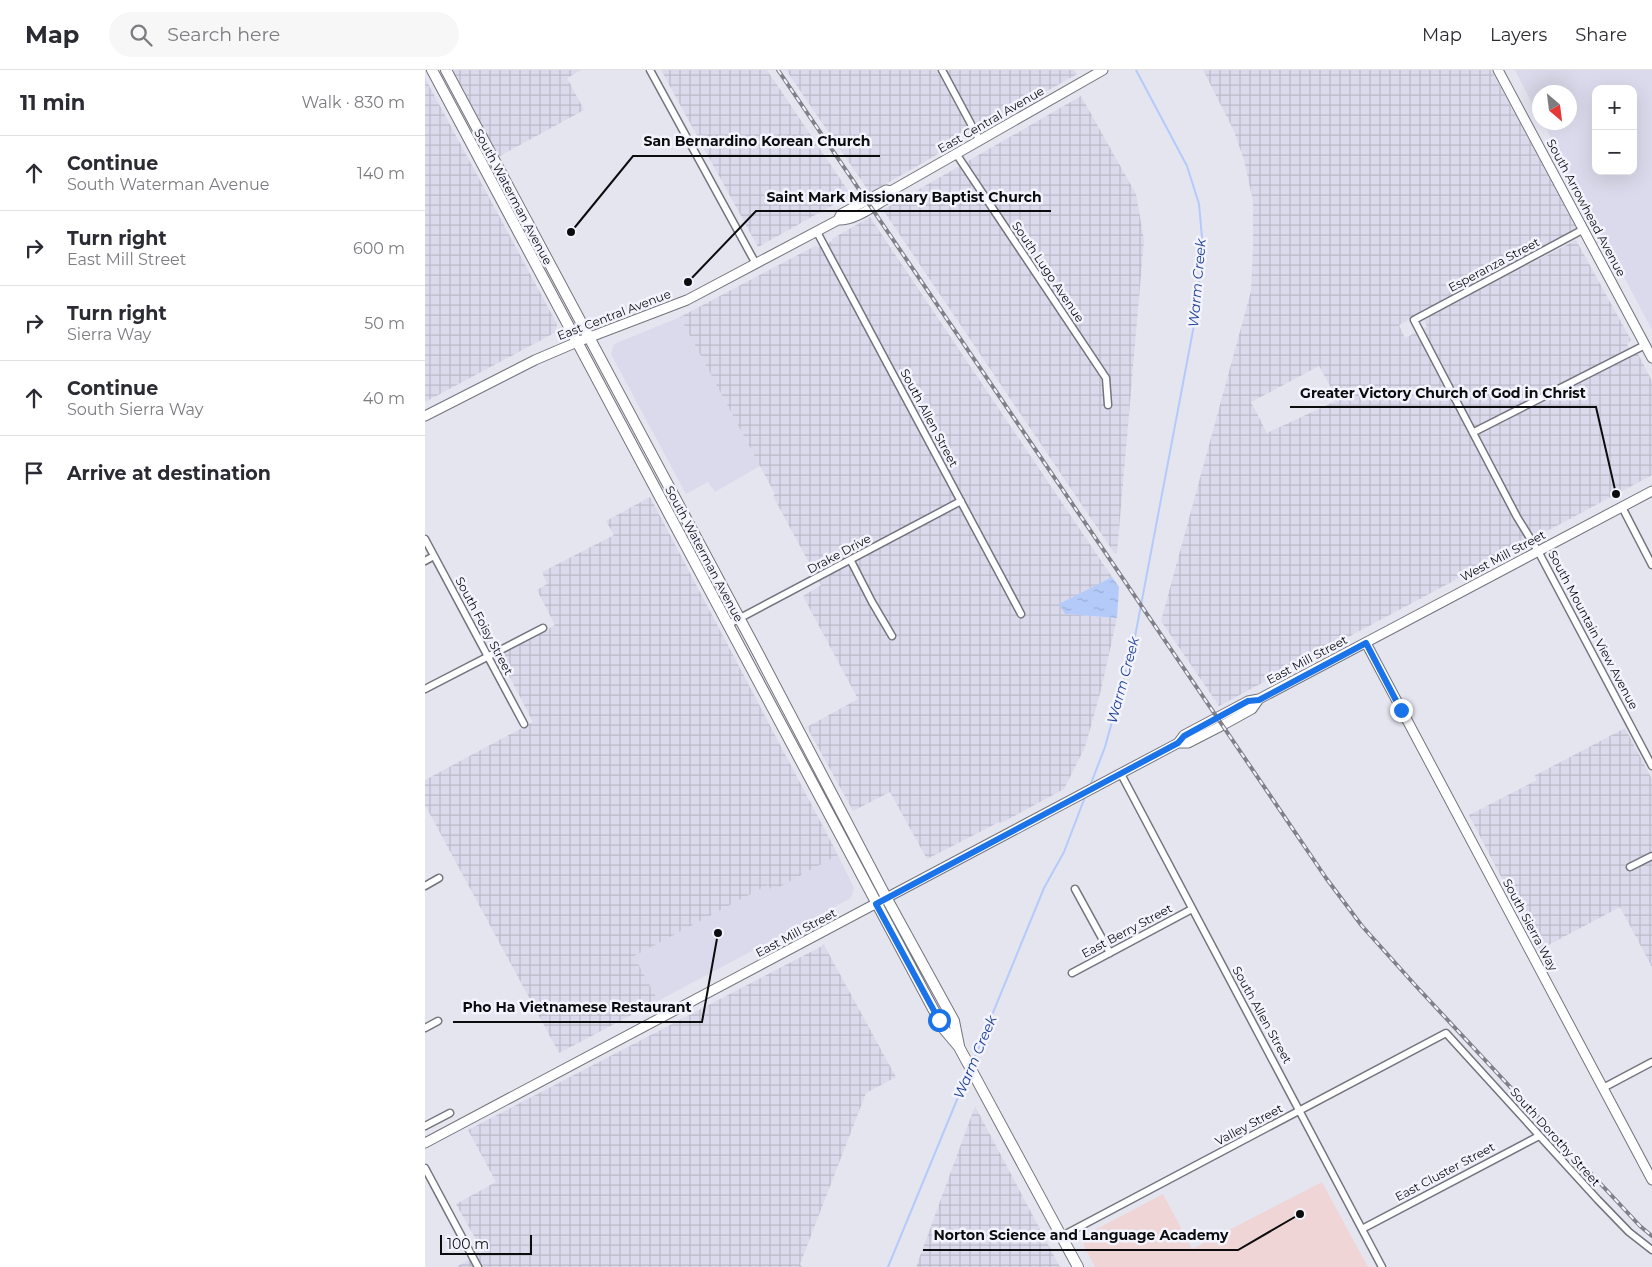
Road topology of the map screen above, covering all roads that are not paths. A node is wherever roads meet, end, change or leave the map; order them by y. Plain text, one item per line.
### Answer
1 (432, 70) edge
2 (446, 70) edge
3 (650, 70) edge
4 (942, 70) edge
5 (1498, 70) edge
6 (1100, 72) edge
7 (980, 141) junction
8 (957, 155) junction
9 (1584, 229) junction
10 (817, 232) junction
11 (756, 264) junction
12 (1415, 320) joint
13 (589, 338) junction
14 (577, 342) junction
15 (1645, 344) junction
16 (1652, 358) edge
17 (1108, 405) dead end
18 (425, 416) edge
19 (1473, 432) junction
20 (636, 454) junction
21 (1652, 491) edge
22 (673, 494) junction
23 (961, 502) junction
24 (1622, 507) junction
25 (425, 539) edge
26 (1538, 551) junction
27 (434, 556) junction
28 (425, 561) edge
29 (851, 561) junction
30 (1652, 565) edge
31 (1021, 614) dead end
32 (739, 619) junction
33 (727, 625) junction
34 (543, 628) dead end
35 (892, 636) dead end
36 (1366, 643) junction
37 (487, 657) junction
38 (425, 689) edge
39 (524, 724) dead end
40 (1652, 766) edge
41 (1121, 774) junction
42 (1652, 856) edge
43 (1630, 867) dead end
44 (439, 878) dead end
45 (425, 886) edge
46 (1075, 888) dead end
47 (887, 899) junction
48 (876, 904) junction
49 (1192, 909) junction
50 (1110, 953) junction
51 (909, 964) junction
52 (1072, 973) dead end
53 (437, 1021) dead end
54 (954, 1021) junction
55 (425, 1028) edge
56 (1446, 1033) joint
57 (959, 1047) junction
58 (1652, 1062) edge
59 (1603, 1088) junction
60 (1300, 1110) junction
61 (450, 1113) dead end
62 (425, 1126) edge
63 (1539, 1136) junction
64 (425, 1143) edge
65 (425, 1168) edge
66 (1652, 1180) edge
67 (1362, 1229) junction
68 (1062, 1236) junction
69 (1652, 1250) edge
70 (478, 1267) edge
71 (1078, 1267) edge
72 (1382, 1267) edge

1 - 14 main road, South Waterman Avenue
2 - 13 main road, South Waterman Avenue
3 - 11 street
4 - 7 street
5 - 9 street, South Arrowhead Avenue
6 - 7 street, East Central Avenue
7 - 8 street, East Central Avenue
8 - 10 street, East Central Avenue
8 - 17 street, South Lugo Avenue
9 - 12 street, Esperanza Street
9 - 15 street, South Arrowhead Avenue
10 - 11 street, East Central Avenue
10 - 23 street, South Allen Street
11 - 13 street, East Central Avenue
12 - 19 street, South Mountain View Avenue
13 - 14 street, East Central Avenue
13 - 22 main road, South Waterman Avenue
14 - 18 street, East Central Avenue
14 - 20 main road, South Waterman Avenue
15 - 16 street, South Arrowhead Avenue
15 - 19 street
19 - 26 street, South Mountain View Avenue
20 - 22 main road
20 - 33 main road, South Waterman Avenue
21 - 24 street, West Mill Street
22 - 32 main road, South Waterman Avenue
23 - 29 street, Drake Drive
23 - 31 street, South Allen Street
24 - 26 street, West Mill Street
24 - 30 street
25 - 27 street, South Foisy Street
26 - 36 street, West Mill Street
26 - 40 street, South Mountain View Avenue
27 - 28 street
27 - 37 street, South Foisy Street
29 - 32 street, Drake Drive
29 - 35 street
32 - 33 street, Drake Drive
32 - 47 main road, South Waterman Avenue
33 - 48 main road, South Waterman Avenue
34 - 37 street
36 - 41 street, East Mill Street
36 - 59 street, South Sierra Way
37 - 38 street
37 - 39 street, South Foisy Street
41 - 47 street, East Mill Street
41 - 49 street, South Allen Street
42 - 43 street
44 - 45 street
46 - 50 street
47 - 48 street, East Mill Street
47 - 54 main road, South Waterman Avenue
48 - 51 main road, South Waterman Avenue
48 - 64 street, East Mill Street
49 - 50 street, East Berry Street
49 - 60 street, South Allen Street
50 - 52 street, East Berry Street
51 - 54 main road
51 - 57 main road, South Waterman Avenue
53 - 55 street
54 - 57 main road, South Waterman Avenue
56 - 60 street, Valley Street
56 - 63 street, South Dorothy Street
57 - 68 main road, South Waterman Avenue
58 - 59 street
59 - 66 street, South Sierra Way
60 - 67 street, South Allen Street
60 - 68 street, Valley Street
61 - 62 street
63 - 67 street, East Cluster Street
63 - 69 street, South Dorothy Street
65 - 70 street
67 - 72 street, South Allen Street
68 - 71 main road, South Waterman Avenue

